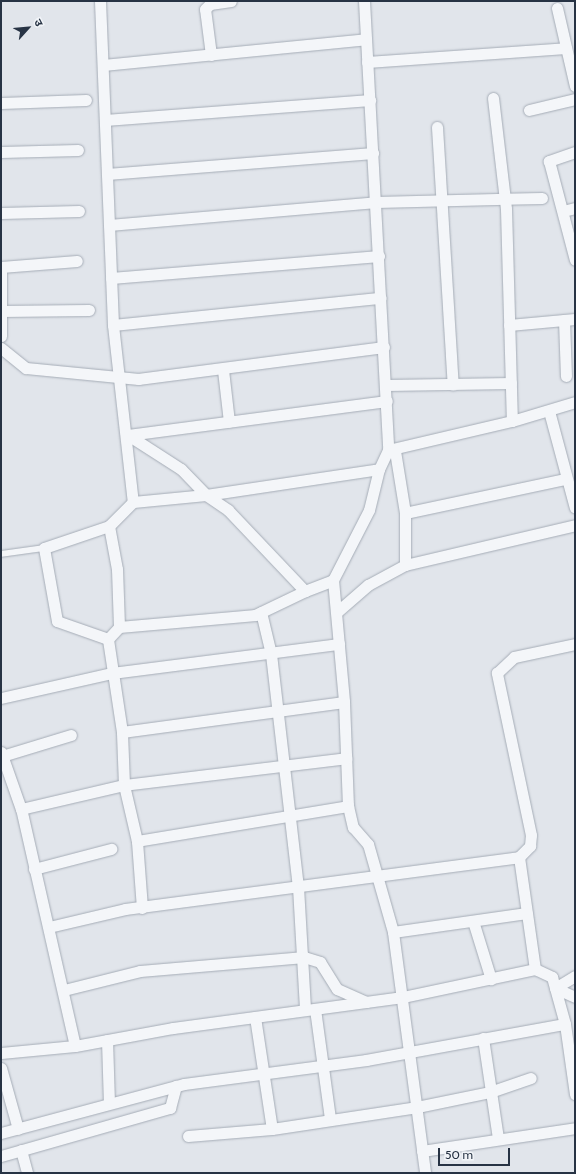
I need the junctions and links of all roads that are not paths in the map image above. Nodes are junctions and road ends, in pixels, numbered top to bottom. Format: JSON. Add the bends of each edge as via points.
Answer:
{"nodes":[{"id":1,"x":100,"y":1,"type":"edge"},
{"id":2,"x":231,"y":1,"type":"edge"},
{"id":3,"x":364,"y":1,"type":"edge"},
{"id":4,"x":557,"y":8,"type":"dead end"},
{"id":5,"x":366,"y":39,"type":"junction"},
{"id":6,"x":569,"y":40,"type":"edge"},
{"id":7,"x":212,"y":55,"type":"junction"},
{"id":8,"x":367,"y":62,"type":"junction"},
{"id":9,"x":103,"y":65,"type":"junction"},
{"id":10,"x":575,"y":86,"type":"edge"},
{"id":11,"x":493,"y":98,"type":"dead end"},
{"id":12,"x":575,"y":99,"type":"edge"},
{"id":13,"x":86,"y":100,"type":"dead end"},
{"id":14,"x":370,"y":100,"type":"junction"},
{"id":15,"x":1,"y":103,"type":"edge"},
{"id":16,"x":529,"y":110,"type":"dead end"},
{"id":17,"x":105,"y":120,"type":"junction"},
{"id":18,"x":437,"y":127,"type":"dead end"},
{"id":19,"x":78,"y":150,"type":"dead end"},
{"id":20,"x":1,"y":152,"type":"edge"},
{"id":21,"x":575,"y":152,"type":"edge"},
{"id":22,"x":373,"y":153,"type":"junction"},
{"id":23,"x":107,"y":174,"type":"junction"},
{"id":24,"x":542,"y":198,"type":"dead end"},
{"id":25,"x":505,"y":200,"type":"junction"},
{"id":26,"x":376,"y":202,"type":"junction"},
{"id":27,"x":440,"y":202,"type":"junction"},
{"id":28,"x":575,"y":208,"type":"edge"},
{"id":29,"x":79,"y":210,"type":"dead end"},
{"id":30,"x":563,"y":211,"type":"junction"},
{"id":31,"x":1,"y":213,"type":"edge"},
{"id":32,"x":109,"y":225,"type":"junction"},
{"id":33,"x":379,"y":256,"type":"junction"},
{"id":34,"x":575,"y":260,"type":"edge"},
{"id":35,"x":77,"y":261,"type":"dead end"},
{"id":36,"x":1,"y":267,"type":"edge"},
{"id":37,"x":111,"y":278,"type":"junction"},
{"id":38,"x":381,"y":298,"type":"junction"},
{"id":39,"x":89,"y":310,"type":"dead end"},
{"id":40,"x":2,"y":311,"type":"edge"},
{"id":41,"x":570,"y":319,"type":"edge"},
{"id":42,"x":113,"y":325,"type":"junction"},
{"id":43,"x":509,"y":325,"type":"junction"},
{"id":44,"x":1,"y":336,"type":"edge"},
{"id":45,"x":384,"y":347,"type":"junction"},
{"id":46,"x":1,"y":348,"type":"edge"},
{"id":47,"x":223,"y":370,"type":"junction"},
{"id":48,"x":566,"y":376,"type":"dead end"},
{"id":49,"x":118,"y":378,"type":"junction"},
{"id":50,"x":511,"y":383,"type":"junction"},
{"id":51,"x":386,"y":385,"type":"junction"},
{"id":52,"x":453,"y":385,"type":"junction"},
{"id":53,"x":387,"y":401,"type":"junction"},
{"id":54,"x":575,"y":402,"type":"edge"},
{"id":55,"x":549,"y":411,"type":"junction"},
{"id":56,"x":512,"y":421,"type":"junction"},
{"id":57,"x":229,"y":422,"type":"junction"},
{"id":58,"x":128,"y":435,"type":"junction"},
{"id":59,"x":391,"y":451,"type":"junction"},
{"id":60,"x":378,"y":469,"type":"junction"},
{"id":61,"x":565,"y":480,"type":"junction"},
{"id":62,"x":206,"y":495,"type":"junction"},
{"id":63,"x":133,"y":502,"type":"junction"},
{"id":64,"x":575,"y":508,"type":"edge"},
{"id":65,"x":405,"y":513,"type":"junction"},
{"id":66,"x":575,"y":525,"type":"edge"},
{"id":67,"x":109,"y":526,"type":"junction"},
{"id":68,"x":44,"y":548,"type":"junction"},
{"id":69,"x":1,"y":554,"type":"edge"},
{"id":70,"x":405,"y":565,"type":"junction"},
{"id":71,"x":333,"y":580,"type":"junction"},
{"id":72,"x":305,"y":591,"type":"junction"},
{"id":73,"x":338,"y":611,"type":"junction"},
{"id":74,"x":261,"y":612,"type":"junction"},
{"id":75,"x":119,"y":627,"type":"junction"},
{"id":76,"x":108,"y":639,"type":"junction"},
{"id":77,"x":338,"y":644,"type":"junction"},
{"id":78,"x":575,"y":644,"type":"edge"},
{"id":79,"x":271,"y":654,"type":"junction"},
{"id":80,"x":112,"y":672,"type":"junction"},
{"id":81,"x":1,"y":698,"type":"edge"},
{"id":82,"x":344,"y":702,"type":"junction"},
{"id":83,"x":276,"y":710,"type":"junction"},
{"id":84,"x":122,"y":732,"type":"junction"},
{"id":85,"x":71,"y":735,"type":"dead end"},
{"id":86,"x":2,"y":754,"type":"edge"},
{"id":87,"x":346,"y":758,"type":"junction"},
{"id":88,"x":282,"y":768,"type":"junction"},
{"id":89,"x":124,"y":785,"type":"junction"},
{"id":90,"x":348,"y":806,"type":"junction"},
{"id":91,"x":21,"y":809,"type":"junction"},
{"id":92,"x":288,"y":814,"type":"junction"},
{"id":93,"x":137,"y":841,"type":"junction"},
{"id":94,"x":112,"y":849,"type":"dead end"},
{"id":95,"x":519,"y":857,"type":"junction"},
{"id":96,"x":34,"y":869,"type":"junction"},
{"id":97,"x":375,"y":875,"type":"junction"},
{"id":98,"x":298,"y":887,"type":"junction"},
{"id":99,"x":142,"y":908,"type":"junction"},
{"id":100,"x":527,"y":913,"type":"junction"},
{"id":101,"x":473,"y":921,"type":"junction"},
{"id":102,"x":48,"y":927,"type":"junction"},
{"id":103,"x":393,"y":932,"type":"junction"},
{"id":104,"x":304,"y":957,"type":"junction"},
{"id":105,"x":535,"y":969,"type":"junction"},
{"id":106,"x":575,"y":976,"type":"edge"},
{"id":107,"x":491,"y":979,"type":"junction"},
{"id":108,"x":555,"y":988,"type":"junction"},
{"id":109,"x":64,"y":990,"type":"junction"},
{"id":110,"x":403,"y":997,"type":"junction"},
{"id":111,"x":575,"y":997,"type":"edge"},
{"id":112,"x":367,"y":1002,"type":"junction"},
{"id":113,"x":310,"y":1010,"type":"junction"},
{"id":114,"x":255,"y":1017,"type":"junction"},
{"id":115,"x":565,"y":1024,"type":"junction"},
{"id":116,"x":483,"y":1038,"type":"junction"},
{"id":117,"x":107,"y":1040,"type":"junction"},
{"id":118,"x":75,"y":1046,"type":"junction"},
{"id":119,"x":410,"y":1051,"type":"junction"},
{"id":120,"x":1,"y":1052,"type":"edge"},
{"id":121,"x":322,"y":1066,"type":"junction"},
{"id":122,"x":1,"y":1068,"type":"edge"},
{"id":123,"x":262,"y":1072,"type":"junction"},
{"id":124,"x":531,"y":1078,"type":"dead end"},
{"id":125,"x":176,"y":1086,"type":"junction"},
{"id":126,"x":490,"y":1092,"type":"junction"},
{"id":127,"x":575,"y":1094,"type":"edge"},
{"id":128,"x":5,"y":1100,"type":"edge"},
{"id":129,"x":109,"y":1102,"type":"junction"},
{"id":130,"x":417,"y":1107,"type":"junction"},
{"id":131,"x":330,"y":1118,"type":"junction"},
{"id":132,"x":575,"y":1128,"type":"edge"},
{"id":133,"x":18,"y":1129,"type":"junction"},
{"id":134,"x":272,"y":1129,"type":"junction"},
{"id":135,"x":1,"y":1133,"type":"edge"},
{"id":136,"x":188,"y":1136,"type":"dead end"},
{"id":137,"x":498,"y":1138,"type":"junction"},
{"id":138,"x":21,"y":1150,"type":"junction"},
{"id":139,"x":422,"y":1151,"type":"junction"},
{"id":140,"x":1,"y":1156,"type":"edge"},
{"id":141,"x":27,"y":1173,"type":"edge"},
{"id":142,"x":425,"y":1173,"type":"edge"}],
"edges":[{"from":1,"to":9,"type":"street"},
{"from":2,"to":7,"type":"street","via":[[210,4],[205,8]]},
{"from":3,"to":5,"type":"street"},
{"from":4,"to":6,"type":"street"},
{"from":5,"to":7,"type":"street"},
{"from":5,"to":8,"type":"street"},
{"from":6,"to":8,"type":"street"},
{"from":6,"to":10,"type":"street"},
{"from":7,"to":9,"type":"street"},
{"from":8,"to":14,"type":"street"},
{"from":9,"to":17,"type":"street"},
{"from":11,"to":25,"type":"street"},
{"from":12,"to":16,"type":"street"},
{"from":13,"to":15,"type":"street"},
{"from":14,"to":17,"type":"street"},
{"from":14,"to":22,"type":"street"},
{"from":17,"to":23,"type":"street"},
{"from":18,"to":27,"type":"street"},
{"from":19,"to":20,"type":"street"},
{"from":21,"to":30,"type":"street","via":[[549,161]]},
{"from":22,"to":23,"type":"street"},
{"from":22,"to":26,"type":"street"},
{"from":23,"to":32,"type":"street"},
{"from":24,"to":25,"type":"street"},
{"from":25,"to":27,"type":"street"},
{"from":25,"to":43,"type":"street"},
{"from":26,"to":27,"type":"street"},
{"from":26,"to":32,"type":"street"},
{"from":26,"to":33,"type":"street"},
{"from":27,"to":52,"type":"street"},
{"from":28,"to":30,"type":"street"},
{"from":29,"to":31,"type":"street"},
{"from":30,"to":34,"type":"street"},
{"from":32,"to":37,"type":"street"},
{"from":33,"to":37,"type":"street"},
{"from":33,"to":38,"type":"street"},
{"from":35,"to":36,"type":"street"},
{"from":36,"to":40,"type":"street"},
{"from":37,"to":42,"type":"street"},
{"from":38,"to":42,"type":"street"},
{"from":38,"to":45,"type":"street"},
{"from":39,"to":40,"type":"street"},
{"from":40,"to":44,"type":"street"},
{"from":41,"to":43,"type":"street"},
{"from":41,"to":48,"type":"street"},
{"from":42,"to":49,"type":"street"},
{"from":43,"to":50,"type":"street"},
{"from":45,"to":47,"type":"street"},
{"from":45,"to":51,"type":"street"},
{"from":46,"to":49,"type":"street","via":[[26,368]]},
{"from":47,"to":49,"type":"street"},
{"from":47,"to":57,"type":"street"},
{"from":49,"to":58,"type":"street"},
{"from":50,"to":52,"type":"street"},
{"from":50,"to":56,"type":"street"},
{"from":51,"to":52,"type":"street"},
{"from":51,"to":53,"type":"street"},
{"from":53,"to":57,"type":"street"},
{"from":53,"to":59,"type":"street"},
{"from":54,"to":55,"type":"street"},
{"from":55,"to":56,"type":"street"},
{"from":55,"to":61,"type":"street"},
{"from":56,"to":59,"type":"street"},
{"from":57,"to":58,"type":"street"},
{"from":58,"to":62,"type":"street","via":[[181,469]]},
{"from":58,"to":63,"type":"street"},
{"from":59,"to":60,"type":"street"},
{"from":59,"to":65,"type":"street"},
{"from":60,"to":62,"type":"street"},
{"from":60,"to":71,"type":"street","via":[[369,510],[354,546]]},
{"from":61,"to":64,"type":"street"},
{"from":61,"to":65,"type":"street"},
{"from":62,"to":63,"type":"street"},
{"from":62,"to":72,"type":"street","via":[[228,510]]},
{"from":63,"to":67,"type":"street"},
{"from":65,"to":70,"type":"street"},
{"from":66,"to":70,"type":"street"},
{"from":67,"to":68,"type":"street"},
{"from":67,"to":75,"type":"street","via":[[116,569]]},
{"from":68,"to":69,"type":"lane"},
{"from":68,"to":76,"type":"street","via":[[57,622]]},
{"from":70,"to":73,"type":"street","via":[[368,586]]},
{"from":71,"to":72,"type":"street"},
{"from":71,"to":73,"type":"street"},
{"from":72,"to":74,"type":"street"},
{"from":73,"to":77,"type":"street"},
{"from":74,"to":75,"type":"street"},
{"from":74,"to":79,"type":"street"},
{"from":75,"to":76,"type":"street"},
{"from":76,"to":80,"type":"street"},
{"from":77,"to":79,"type":"street"},
{"from":77,"to":82,"type":"street"},
{"from":78,"to":95,"type":"street","via":[[514,657],[497,673],[531,835],[530,846]]},
{"from":79,"to":80,"type":"street"},
{"from":79,"to":83,"type":"street"},
{"from":80,"to":81,"type":"street"},
{"from":80,"to":84,"type":"street"},
{"from":82,"to":83,"type":"street"},
{"from":82,"to":87,"type":"street"},
{"from":83,"to":84,"type":"street"},
{"from":83,"to":88,"type":"street"},
{"from":84,"to":89,"type":"street"},
{"from":85,"to":86,"type":"street"},
{"from":86,"to":91,"type":"street"},
{"from":87,"to":88,"type":"street"},
{"from":87,"to":90,"type":"street"},
{"from":88,"to":89,"type":"street"},
{"from":88,"to":92,"type":"street"},
{"from":89,"to":91,"type":"street"},
{"from":89,"to":93,"type":"street"},
{"from":90,"to":92,"type":"street"},
{"from":90,"to":97,"type":"street","via":[[353,828],[368,844]]},
{"from":91,"to":96,"type":"street"},
{"from":92,"to":93,"type":"street"},
{"from":92,"to":98,"type":"street"},
{"from":93,"to":99,"type":"street"},
{"from":94,"to":96,"type":"street"},
{"from":95,"to":97,"type":"street"},
{"from":95,"to":100,"type":"street"},
{"from":96,"to":102,"type":"street"},
{"from":97,"to":98,"type":"street"},
{"from":97,"to":103,"type":"street"},
{"from":98,"to":99,"type":"street"},
{"from":98,"to":104,"type":"street"},
{"from":99,"to":102,"type":"street"},
{"from":100,"to":101,"type":"street"},
{"from":100,"to":105,"type":"street"},
{"from":101,"to":103,"type":"street"},
{"from":101,"to":107,"type":"street"},
{"from":102,"to":109,"type":"street"},
{"from":103,"to":110,"type":"street"},
{"from":104,"to":109,"type":"street","via":[[140,971]]},
{"from":104,"to":112,"type":"street","via":[[320,962],[337,989]]},
{"from":104,"to":113,"type":"street"},
{"from":105,"to":107,"type":"street"},
{"from":105,"to":108,"type":"street","via":[[552,976]]},
{"from":106,"to":108,"type":"street"},
{"from":107,"to":110,"type":"street"},
{"from":108,"to":111,"type":"street"},
{"from":108,"to":115,"type":"street"},
{"from":109,"to":118,"type":"street"},
{"from":110,"to":112,"type":"street"},
{"from":110,"to":119,"type":"street"},
{"from":112,"to":113,"type":"street"},
{"from":113,"to":114,"type":"street"},
{"from":113,"to":121,"type":"street"},
{"from":114,"to":117,"type":"street"},
{"from":114,"to":123,"type":"street"},
{"from":115,"to":116,"type":"street"},
{"from":115,"to":127,"type":"street"},
{"from":116,"to":119,"type":"street"},
{"from":116,"to":126,"type":"street"},
{"from":117,"to":118,"type":"street"},
{"from":117,"to":129,"type":"street"},
{"from":118,"to":120,"type":"street"},
{"from":119,"to":121,"type":"street"},
{"from":119,"to":130,"type":"street"},
{"from":121,"to":123,"type":"street"},
{"from":121,"to":131,"type":"street"},
{"from":122,"to":128,"type":"street"},
{"from":123,"to":125,"type":"street"},
{"from":123,"to":134,"type":"street"},
{"from":124,"to":126,"type":"street"},
{"from":125,"to":129,"type":"street"},
{"from":125,"to":138,"type":"street","via":[[170,1108]]},
{"from":126,"to":130,"type":"street"},
{"from":126,"to":137,"type":"street"},
{"from":128,"to":133,"type":"street"},
{"from":129,"to":133,"type":"street"},
{"from":130,"to":131,"type":"street"},
{"from":130,"to":139,"type":"street"},
{"from":131,"to":134,"type":"street"},
{"from":132,"to":137,"type":"street"},
{"from":133,"to":135,"type":"street"},
{"from":134,"to":136,"type":"street"},
{"from":137,"to":139,"type":"street"},
{"from":138,"to":140,"type":"street"},
{"from":138,"to":141,"type":"street"},
{"from":139,"to":142,"type":"street"}]}
